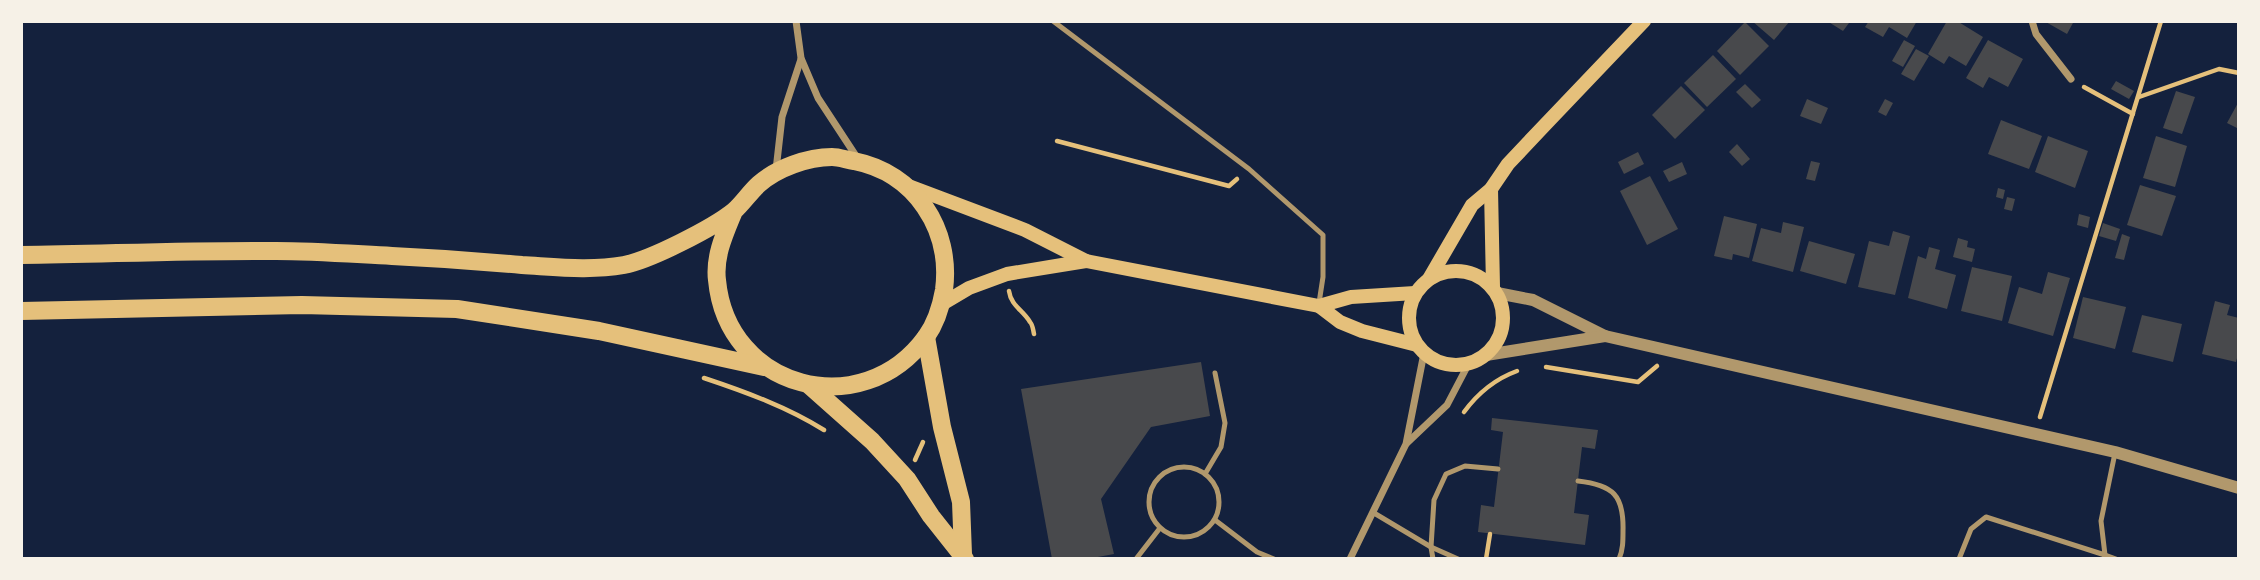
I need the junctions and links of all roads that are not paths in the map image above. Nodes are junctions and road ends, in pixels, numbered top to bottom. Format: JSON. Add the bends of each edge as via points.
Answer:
{"nodes":[{"id":1,"x":796,"y":21,"type":"edge"},
{"id":2,"x":1053,"y":21,"type":"edge"},
{"id":3,"x":1644,"y":21,"type":"edge"},
{"id":4,"x":2032,"y":21,"type":"edge"},
{"id":5,"x":801,"y":58,"type":"junction"},
{"id":6,"x":2071,"y":79,"type":"road end"},
{"id":7,"x":860,"y":163,"type":"junction"},
{"id":8,"x":776,"y":174,"type":"junction"},
{"id":9,"x":905,"y":184,"type":"junction"},
{"id":10,"x":1491,"y":189,"type":"junction"},
{"id":11,"x":734,"y":211,"type":"junction"},
{"id":12,"x":21,"y":255,"type":"edge"},
{"id":13,"x":1086,"y":261,"type":"junction"},
{"id":14,"x":1429,"y":279,"type":"junction"},
{"id":15,"x":1495,"y":290,"type":"junction"},
{"id":16,"x":1415,"y":293,"type":"junction"},
{"id":17,"x":942,"y":304,"type":"junction"},
{"id":18,"x":1319,"y":306,"type":"junction"},
{"id":19,"x":21,"y":311,"type":"edge"},
{"id":20,"x":1605,"y":336,"type":"junction"},
{"id":21,"x":926,"y":337,"type":"junction"},
{"id":22,"x":1421,"y":349,"type":"junction"},
{"id":23,"x":1486,"y":355,"type":"junction"},
{"id":24,"x":1469,"y":363,"type":"junction"},
{"id":25,"x":765,"y":367,"type":"junction"},
{"id":26,"x":1215,"y":373,"type":"dead end"},
{"id":27,"x":809,"y":385,"type":"junction"},
{"id":28,"x":1406,"y":444,"type":"junction"},
{"id":29,"x":2115,"y":452,"type":"junction"},
{"id":30,"x":1498,"y":469,"type":"dead end"},
{"id":31,"x":1205,"y":474,"type":"junction"},
{"id":32,"x":1578,"y":481,"type":"dead end"},
{"id":33,"x":2239,"y":488,"type":"edge"},
{"id":34,"x":1374,"y":513,"type":"junction"},
{"id":35,"x":1214,"y":520,"type":"junction"},
{"id":36,"x":1160,"y":528,"type":"junction"},
{"id":37,"x":1431,"y":547,"type":"junction"},
{"id":38,"x":1257,"y":552,"type":"junction"},
{"id":39,"x":964,"y":557,"type":"edge"},
{"id":40,"x":2105,"y":557,"type":"edge"},
{"id":41,"x":1136,"y":559,"type":"edge"},
{"id":42,"x":1253,"y":559,"type":"edge"},
{"id":43,"x":1274,"y":559,"type":"edge"},
{"id":44,"x":1350,"y":559,"type":"edge"},
{"id":45,"x":1433,"y":559,"type":"edge"},
{"id":46,"x":1458,"y":559,"type":"edge"},
{"id":47,"x":1619,"y":559,"type":"edge"},
{"id":48,"x":1959,"y":559,"type":"edge"},
{"id":49,"x":2116,"y":559,"type":"edge"}],
"edges":[{"from":1,"to":5,"type":"street"},
{"from":2,"to":18,"type":"lane","via":[[1249,169],[1323,234]]},
{"from":3,"to":10,"type":"main road","via":[[1516,155]]},
{"from":4,"to":6,"type":"street","via":[[2036,34]]},
{"from":5,"to":7,"type":"street","via":[[817,98]]},
{"from":5,"to":8,"type":"street","via":[[782,117]]},
{"from":7,"to":8,"type":"main road","via":[[833,157],[795,163]]},
{"from":7,"to":9,"type":"main road"},
{"from":8,"to":11,"type":"main road","via":[[760,182]]},
{"from":9,"to":13,"type":"main road","via":[[1025,230]]},
{"from":9,"to":17,"type":"main road","via":[[927,209],[941,238],[946,271]]},
{"from":10,"to":14,"type":"main road","via":[[1472,205]]},
{"from":10,"to":15,"type":"main road"},
{"from":11,"to":12,"type":"main road","via":[[655,254],[594,270],[275,251]]},
{"from":11,"to":25,"type":"main road","via":[[720,243],[716,278],[723,312],[740,343]]},
{"from":13,"to":17,"type":"main road","via":[[1007,274]]},
{"from":13,"to":18,"type":"main road"},
{"from":14,"to":15,"type":"main road","via":[[1444,271],[1462,270],[1479,275]]},
{"from":14,"to":16,"type":"main road"},
{"from":15,"to":20,"type":"street","via":[[1533,300]]},
{"from":15,"to":23,"type":"main road","via":[[1503,309],[1503,327]]},
{"from":16,"to":18,"type":"main road","via":[[1351,297]]},
{"from":16,"to":22,"type":"main road","via":[[1408,320]]},
{"from":17,"to":21,"type":"main road"},
{"from":18,"to":22,"type":"main road","via":[[1340,322]]},
{"from":19,"to":25,"type":"main road","via":[[302,305],[457,309],[599,331]]},
{"from":20,"to":23,"type":"street"},
{"from":20,"to":29,"type":"street"},
{"from":21,"to":27,"type":"main road","via":[[904,362],[875,379],[843,387]]},
{"from":21,"to":39,"type":"main road","via":[[961,502]]},
{"from":22,"to":24,"type":"main road","via":[[1452,365]]},
{"from":22,"to":28,"type":"street"},
{"from":23,"to":24,"type":"main road"},
{"from":24,"to":28,"type":"street","via":[[1447,405]]},
{"from":25,"to":27,"type":"main road"},
{"from":26,"to":31,"type":"lane","via":[[1225,424],[1222,447]]},
{"from":27,"to":39,"type":"main road","via":[[872,440]]},
{"from":28,"to":34,"type":"street"},
{"from":29,"to":33,"type":"street"},
{"from":29,"to":40,"type":"lane","via":[[2101,522]]},
{"from":30,"to":37,"type":"lane","via":[[1465,466],[1446,474],[1434,500]]},
{"from":31,"to":35,"type":"lane","via":[[1218,490],[1219,511]]},
{"from":31,"to":36,"type":"lane","via":[[1185,467],[1157,480],[1149,510]]},
{"from":32,"to":47,"type":"lane","via":[[1599,484],[1616,496],[1623,514]]},
{"from":34,"to":37,"type":"lane"},
{"from":34,"to":44,"type":"street"},
{"from":35,"to":36,"type":"lane","via":[[1208,529],[1189,538]]},
{"from":35,"to":38,"type":"lane"},
{"from":36,"to":41,"type":"lane"},
{"from":37,"to":45,"type":"lane"},
{"from":37,"to":46,"type":"lane"},
{"from":38,"to":42,"type":"lane"},
{"from":38,"to":43,"type":"lane"},
{"from":40,"to":48,"type":"lane","via":[[1986,517],[1971,529]]},
{"from":40,"to":49,"type":"lane"}]}
